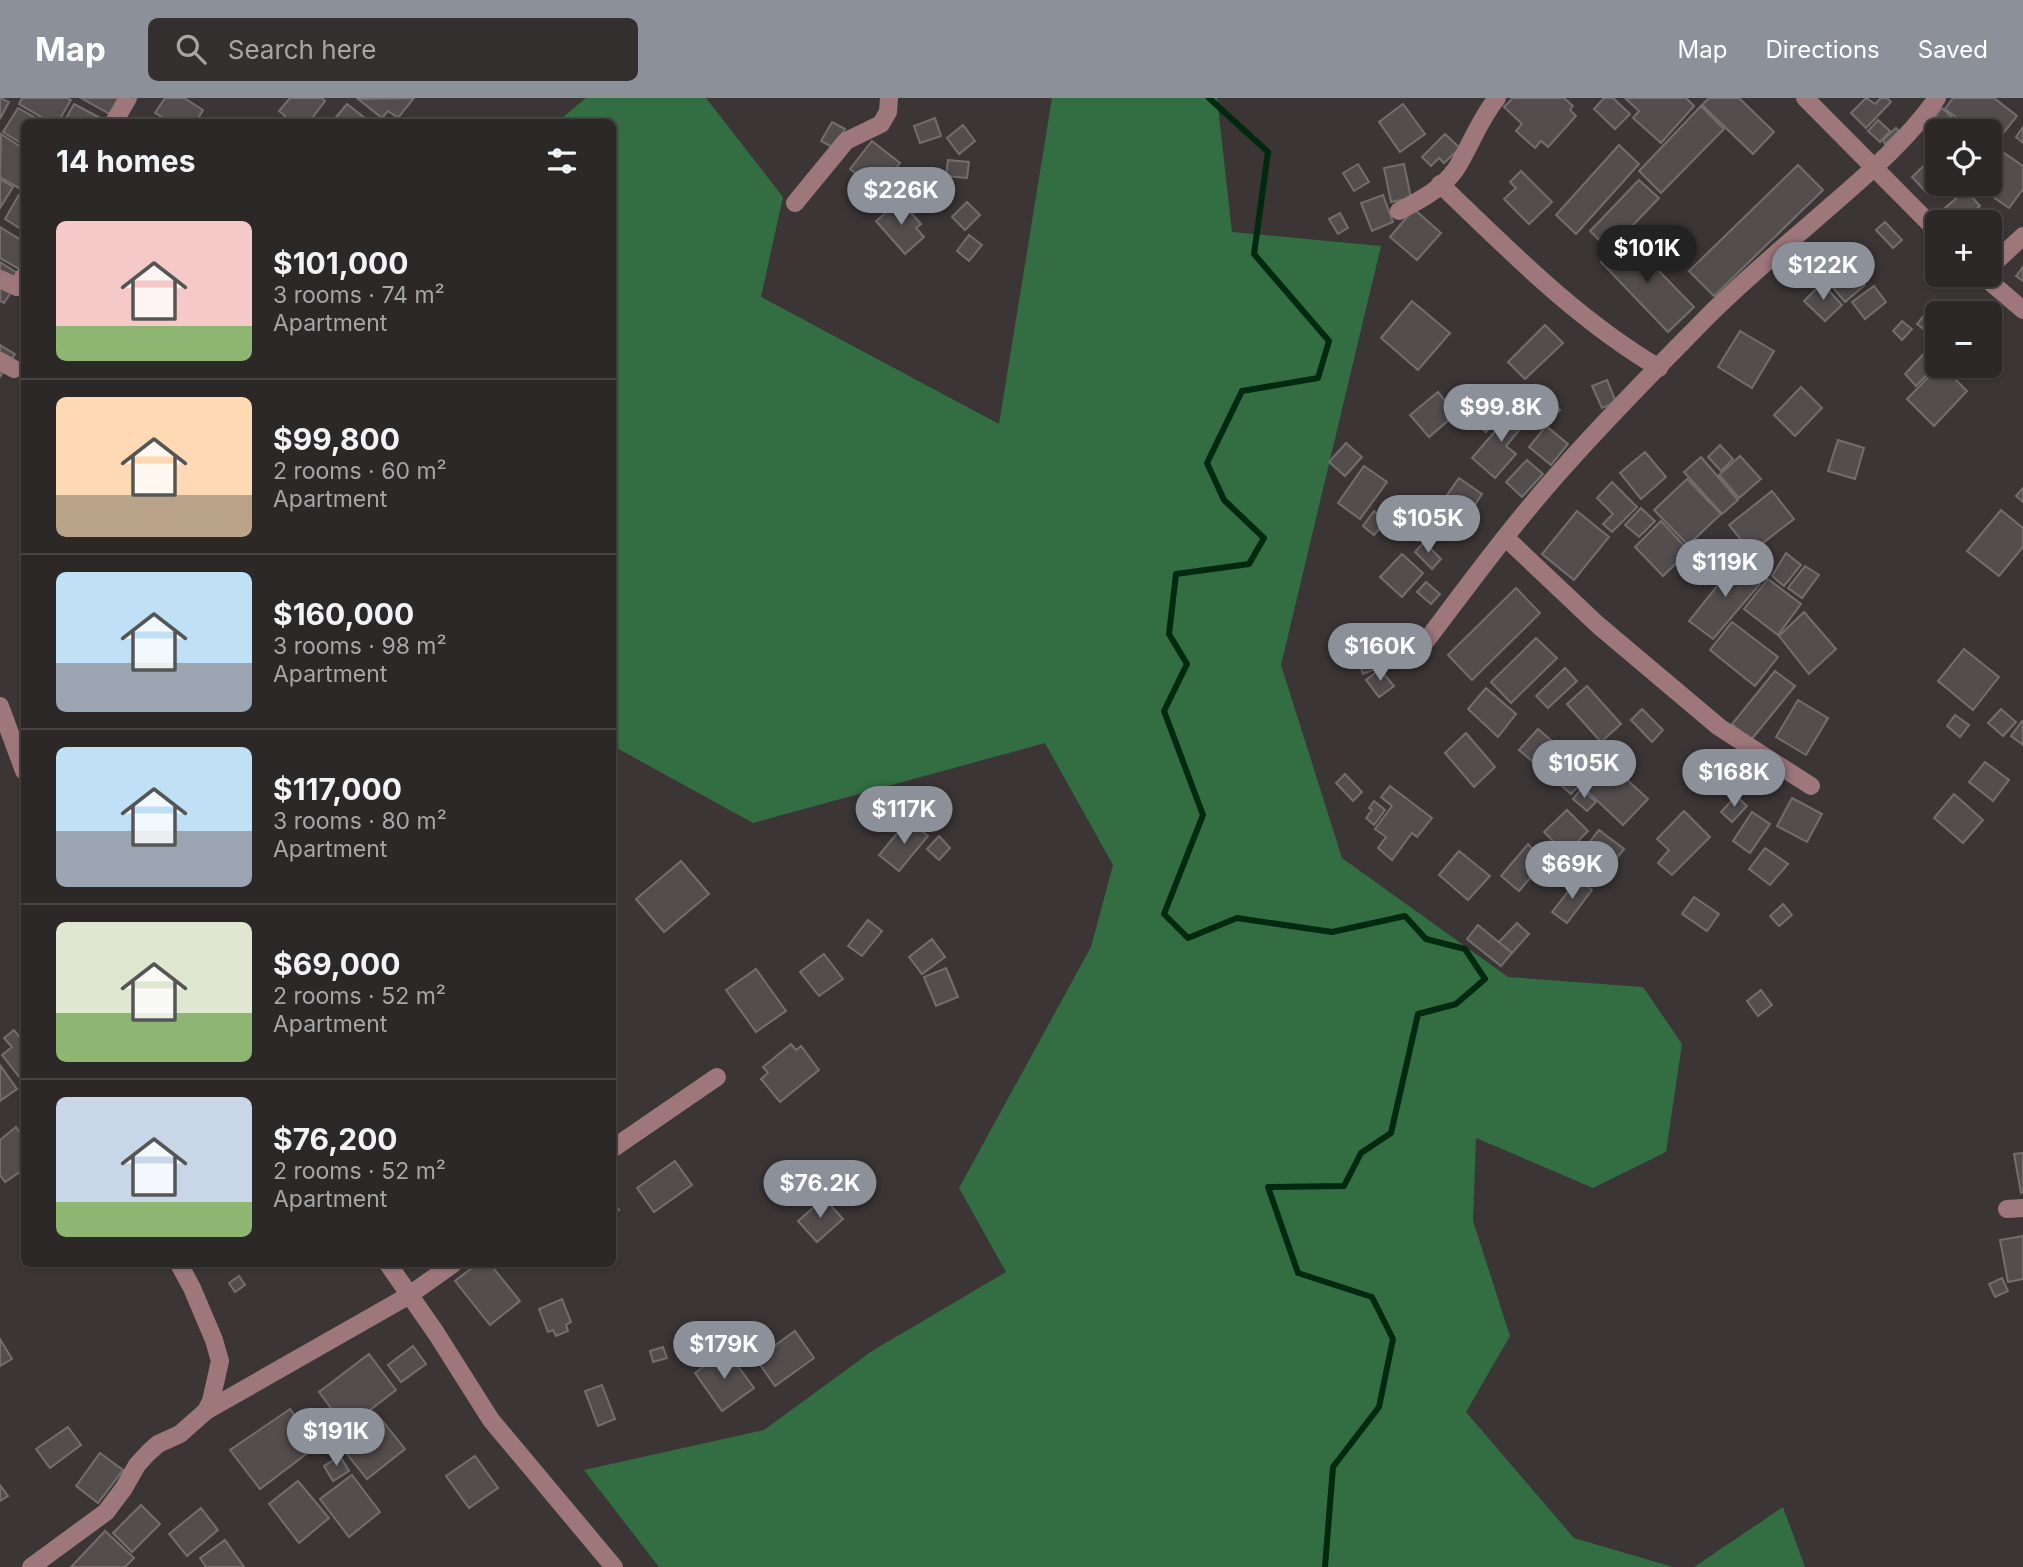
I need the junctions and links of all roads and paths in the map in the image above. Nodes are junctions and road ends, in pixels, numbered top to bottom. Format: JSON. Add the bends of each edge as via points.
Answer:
{"nodes":[{"id":1,"x":128,"y":98,"type":"edge"},
{"id":2,"x":889,"y":98,"type":"edge"},
{"id":3,"x":1497,"y":98,"type":"edge"},
{"id":4,"x":1805,"y":98,"type":"edge"},
{"id":5,"x":1937,"y":98,"type":"edge"},
{"id":6,"x":116,"y":119,"type":"edge"},
{"id":7,"x":1874,"y":169,"type":"junction"},
{"id":8,"x":1440,"y":184,"type":"junction"},
{"id":9,"x":795,"y":204,"type":"dead end"},
{"id":10,"x":1399,"y":211,"type":"dead end"},
{"id":11,"x":1925,"y":219,"type":"edge"},
{"id":12,"x":2023,"y":236,"type":"edge"},
{"id":13,"x":2002,"y":256,"type":"edge"},
{"id":14,"x":0,"y":279,"type":"edge"},
{"id":15,"x":21,"y":281,"type":"edge"},
{"id":16,"x":1996,"y":287,"type":"edge"},
{"id":17,"x":2023,"y":310,"type":"edge"},
{"id":18,"x":1659,"y":368,"type":"junction"},
{"id":19,"x":1506,"y":538,"type":"junction"},
{"id":20,"x":1413,"y":658,"type":"dead end"},
{"id":21,"x":0,"y":706,"type":"edge"},
{"id":22,"x":21,"y":763,"type":"edge"},
{"id":23,"x":1811,"y":786,"type":"dead end"},
{"id":24,"x":717,"y":1077,"type":"dead end"},
{"id":25,"x":616,"y":1146,"type":"edge"},
{"id":26,"x":181,"y":1267,"type":"edge"},
{"id":27,"x":390,"y":1267,"type":"edge"},
{"id":28,"x":449,"y":1267,"type":"edge"},
{"id":29,"x":408,"y":1296,"type":"junction"},
{"id":30,"x":206,"y":1411,"type":"junction"},
{"id":31,"x":31,"y":1567,"type":"edge"},
{"id":32,"x":614,"y":1567,"type":"edge"}],
"edges":[{"from":1,"to":6,"type":"street"},
{"from":2,"to":9,"type":"street","via":[[881,124],[846,141]]},
{"from":3,"to":8,"type":"street","via":[[1455,170]]},
{"from":4,"to":7,"type":"street"},
{"from":5,"to":7,"type":"street"},
{"from":7,"to":11,"type":"street"},
{"from":7,"to":18,"type":"street","via":[[1708,316]]},
{"from":8,"to":10,"type":"street"},
{"from":8,"to":18,"type":"street","via":[[1538,278]]},
{"from":12,"to":13,"type":"street"},
{"from":14,"to":15,"type":"street","via":[[17,287]]},
{"from":16,"to":17,"type":"street"},
{"from":18,"to":19,"type":"street","via":[[1563,468]]},
{"from":19,"to":20,"type":"street"},
{"from":19,"to":23,"type":"street","via":[[1598,625],[1718,727]]},
{"from":21,"to":22,"type":"street"},
{"from":24,"to":25,"type":"street"},
{"from":26,"to":30,"type":"street","via":[[220,1362]]},
{"from":27,"to":29,"type":"street"},
{"from":28,"to":29,"type":"street"},
{"from":29,"to":30,"type":"street"},
{"from":29,"to":32,"type":"street","via":[[491,1420]]},
{"from":30,"to":31,"type":"street","via":[[148,1453],[106,1512]]}]}
